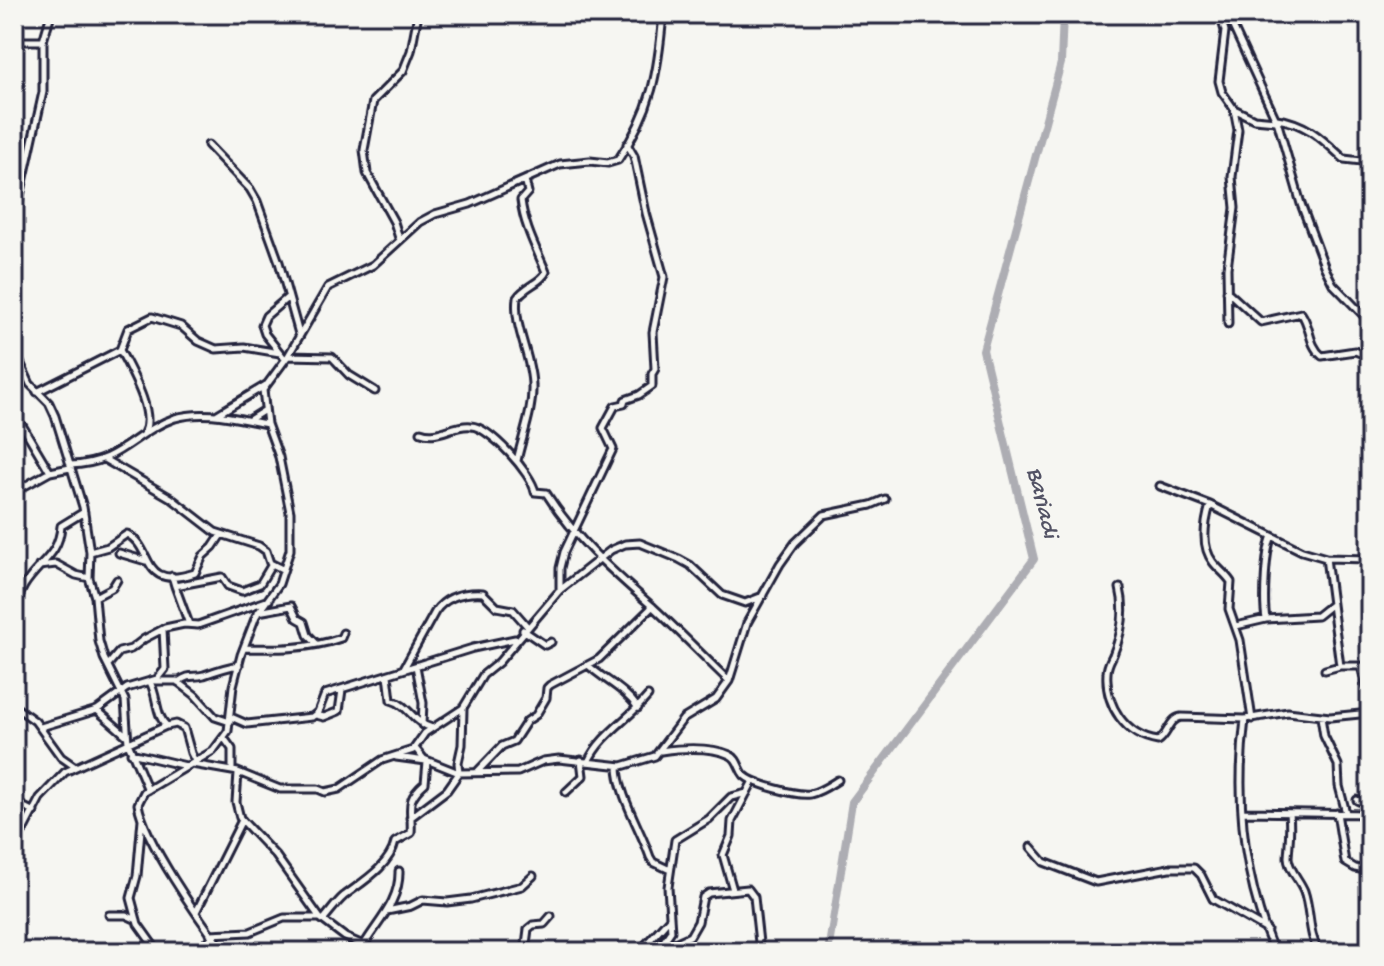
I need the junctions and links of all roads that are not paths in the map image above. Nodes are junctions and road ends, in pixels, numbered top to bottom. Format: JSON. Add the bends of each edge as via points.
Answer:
{"nodes":[{"id":1,"x":51,"y":14,"type":"edge"},
{"id":2,"x":418,"y":14,"type":"edge"},
{"id":3,"x":663,"y":14,"type":"edge"},
{"id":4,"x":1220,"y":14,"type":"edge"},
{"id":5,"x":1227,"y":14,"type":"edge"},
{"id":6,"x":14,"y":41,"type":"edge"},
{"id":7,"x":43,"y":41,"type":"junction"},
{"id":8,"x":1234,"y":109,"type":"junction"},
{"id":9,"x":1276,"y":120,"type":"junction"},
{"id":10,"x":627,"y":144,"type":"junction"},
{"id":11,"x":208,"y":145,"type":"dead end"},
{"id":12,"x":1370,"y":162,"type":"edge"},
{"id":13,"x":525,"y":180,"type":"junction"},
{"id":14,"x":14,"y":223,"type":"edge"},
{"id":15,"x":399,"y":238,"type":"junction"},
{"id":16,"x":1226,"y":291,"type":"junction"},
{"id":17,"x":287,"y":298,"type":"junction"},
{"id":18,"x":1370,"y":322,"type":"edge"},
{"id":19,"x":1228,"y":324,"type":"dead end"},
{"id":20,"x":299,"y":335,"type":"junction"},
{"id":21,"x":120,"y":350,"type":"junction"},
{"id":22,"x":14,"y":351,"type":"edge"},
{"id":23,"x":280,"y":353,"type":"junction"},
{"id":24,"x":1370,"y":357,"type":"edge"},
{"id":25,"x":287,"y":358,"type":"junction"},
{"id":26,"x":266,"y":384,"type":"junction"},
{"id":27,"x":375,"y":391,"type":"dead end"},
{"id":28,"x":37,"y":392,"type":"junction"},
{"id":29,"x":14,"y":409,"type":"edge"},
{"id":30,"x":265,"y":410,"type":"junction"},
{"id":31,"x":215,"y":415,"type":"junction"},
{"id":32,"x":248,"y":421,"type":"junction"},
{"id":33,"x":267,"y":424,"type":"junction"},
{"id":34,"x":17,"y":425,"type":"edge"},
{"id":35,"x":421,"y":432,"type":"dead end"},
{"id":36,"x":141,"y":437,"type":"junction"},
{"id":37,"x":104,"y":459,"type":"junction"},
{"id":38,"x":517,"y":462,"type":"junction"},
{"id":39,"x":70,"y":467,"type":"junction"},
{"id":40,"x":50,"y":472,"type":"junction"},
{"id":41,"x":1160,"y":486,"type":"dead end"},
{"id":42,"x":14,"y":492,"type":"edge"},
{"id":43,"x":885,"y":499,"type":"dead end"},
{"id":44,"x":1210,"y":505,"type":"junction"},
{"id":45,"x":84,"y":512,"type":"junction"},
{"id":46,"x":573,"y":529,"type":"junction"},
{"id":47,"x":221,"y":535,"type":"junction"},
{"id":48,"x":1272,"y":536,"type":"junction"},
{"id":49,"x":90,"y":552,"type":"junction"},
{"id":50,"x":119,"y":553,"type":"dead end"},
{"id":51,"x":1326,"y":558,"type":"junction"},
{"id":52,"x":1370,"y":559,"type":"edge"},
{"id":53,"x":599,"y":560,"type":"junction"},
{"id":54,"x":147,"y":561,"type":"junction"},
{"id":55,"x":272,"y":564,"type":"junction"},
{"id":56,"x":39,"y":566,"type":"junction"},
{"id":57,"x":282,"y":569,"type":"junction"},
{"id":58,"x":172,"y":576,"type":"junction"},
{"id":59,"x":89,"y":578,"type":"junction"},
{"id":60,"x":117,"y":580,"type":"dead end"},
{"id":61,"x":175,"y":586,"type":"junction"},
{"id":62,"x":1120,"y":588,"type":"dead end"},
{"id":63,"x":560,"y":590,"type":"junction"},
{"id":64,"x":763,"y":596,"type":"junction"},
{"id":65,"x":95,"y":597,"type":"junction"},
{"id":66,"x":269,"y":599,"type":"junction"},
{"id":67,"x":1333,"y":604,"type":"junction"},
{"id":68,"x":652,"y":607,"type":"junction"},
{"id":69,"x":14,"y":611,"type":"edge"},
{"id":70,"x":258,"y":612,"type":"junction"},
{"id":71,"x":1266,"y":619,"type":"junction"},
{"id":72,"x":189,"y":624,"type":"junction"},
{"id":73,"x":1236,"y":626,"type":"junction"},
{"id":74,"x":525,"y":628,"type":"junction"},
{"id":75,"x":163,"y":629,"type":"junction"},
{"id":76,"x":343,"y":633,"type":"dead end"},
{"id":77,"x":517,"y":639,"type":"junction"},
{"id":78,"x":551,"y":642,"type":"dead end"},
{"id":79,"x":317,"y":644,"type":"junction"},
{"id":80,"x":244,"y":648,"type":"junction"},
{"id":81,"x":108,"y":665,"type":"junction"},
{"id":82,"x":239,"y":665,"type":"junction"},
{"id":83,"x":416,"y":666,"type":"junction"},
{"id":84,"x":589,"y":666,"type":"junction"},
{"id":85,"x":1340,"y":666,"type":"junction"},
{"id":86,"x":403,"y":669,"type":"junction"},
{"id":87,"x":1325,"y":670,"type":"dead end"},
{"id":88,"x":388,"y":675,"type":"junction"},
{"id":89,"x":729,"y":681,"type":"junction"},
{"id":90,"x":152,"y":682,"type":"junction"},
{"id":91,"x":178,"y":682,"type":"junction"},
{"id":92,"x":343,"y":688,"type":"junction"},
{"id":93,"x":121,"y":691,"type":"junction"},
{"id":94,"x":648,"y":696,"type":"dead end"},
{"id":95,"x":1370,"y":700,"type":"edge"},
{"id":96,"x":14,"y":706,"type":"edge"},
{"id":97,"x":463,"y":708,"type":"junction"},
{"id":98,"x":638,"y":708,"type":"junction"},
{"id":99,"x":97,"y":710,"type":"junction"},
{"id":100,"x":1370,"y":713,"type":"edge"},
{"id":101,"x":316,"y":715,"type":"junction"},
{"id":102,"x":1321,"y":717,"type":"junction"},
{"id":103,"x":230,"y":719,"type":"junction"},
{"id":104,"x":1249,"y":719,"type":"junction"},
{"id":105,"x":422,"y":725,"type":"junction"},
{"id":106,"x":166,"y":726,"type":"junction"},
{"id":107,"x":41,"y":727,"type":"junction"},
{"id":108,"x":432,"y":728,"type":"junction"},
{"id":109,"x":224,"y":738,"type":"junction"},
{"id":110,"x":128,"y":740,"type":"junction"},
{"id":111,"x":415,"y":748,"type":"junction"},
{"id":112,"x":660,"y":751,"type":"junction"},
{"id":113,"x":131,"y":753,"type":"junction"},
{"id":114,"x":393,"y":756,"type":"junction"},
{"id":115,"x":584,"y":761,"type":"junction"},
{"id":116,"x":427,"y":762,"type":"junction"},
{"id":117,"x":191,"y":763,"type":"junction"},
{"id":118,"x":74,"y":766,"type":"junction"},
{"id":119,"x":618,"y":766,"type":"junction"},
{"id":120,"x":235,"y":772,"type":"junction"},
{"id":121,"x":477,"y":772,"type":"junction"},
{"id":122,"x":459,"y":773,"type":"junction"},
{"id":123,"x":838,"y":780,"type":"dead end"},
{"id":124,"x":753,"y":781,"type":"junction"},
{"id":125,"x":148,"y":790,"type":"junction"},
{"id":126,"x":566,"y":792,"type":"dead end"},
{"id":127,"x":747,"y":793,"type":"junction"},
{"id":128,"x":1357,"y":800,"type":"dead end"},
{"id":129,"x":14,"y":802,"type":"edge"},
{"id":130,"x":34,"y":812,"type":"junction"},
{"id":131,"x":1243,"y":812,"type":"junction"},
{"id":132,"x":1337,"y":813,"type":"junction"},
{"id":133,"x":1346,"y":813,"type":"junction"},
{"id":134,"x":1289,"y":814,"type":"junction"},
{"id":135,"x":1370,"y":814,"type":"edge"},
{"id":136,"x":142,"y":817,"type":"junction"},
{"id":137,"x":410,"y":818,"type":"junction"},
{"id":138,"x":242,"y":820,"type":"junction"},
{"id":139,"x":1031,"y":847,"type":"dead end"},
{"id":140,"x":14,"y":848,"type":"edge"},
{"id":141,"x":671,"y":870,"type":"junction"},
{"id":142,"x":399,"y":871,"type":"dead end"},
{"id":143,"x":1369,"y":871,"type":"edge"},
{"id":144,"x":533,"y":876,"type":"dead end"},
{"id":145,"x":733,"y":890,"type":"junction"},
{"id":146,"x":1370,"y":897,"type":"edge"},
{"id":147,"x":387,"y":911,"type":"junction"},
{"id":148,"x":196,"y":912,"type":"junction"},
{"id":149,"x":109,"y":915,"type":"dead end"},
{"id":150,"x":551,"y":916,"type":"dead end"},
{"id":151,"x":321,"y":919,"type":"junction"},
{"id":152,"x":669,"y":919,"type":"junction"},
{"id":153,"x":137,"y":920,"type":"junction"},
{"id":154,"x":1267,"y":930,"type":"junction"},
{"id":155,"x":211,"y":935,"type":"junction"},
{"id":156,"x":361,"y":949,"type":"edge"},
{"id":157,"x":158,"y":952,"type":"edge"},
{"id":158,"x":196,"y":952,"type":"edge"},
{"id":159,"x":224,"y":952,"type":"edge"},
{"id":160,"x":379,"y":952,"type":"edge"},
{"id":161,"x":525,"y":952,"type":"edge"},
{"id":162,"x":639,"y":952,"type":"edge"},
{"id":163,"x":654,"y":952,"type":"edge"},
{"id":164,"x":760,"y":952,"type":"edge"},
{"id":165,"x":1274,"y":952,"type":"edge"},
{"id":166,"x":1319,"y":952,"type":"edge"}],
"edges":[{"from":1,"to":7,"type":"street"},
{"from":2,"to":15,"type":"street","via":[[403,71],[373,101],[364,150],[367,173]]},
{"from":3,"to":10,"type":"street","via":[[649,104]]},
{"from":4,"to":8,"type":"street","via":[[1225,31],[1219,81]]},
{"from":5,"to":9,"type":"street"},
{"from":6,"to":7,"type":"street"},
{"from":7,"to":14,"type":"street","via":[[43,92]]},
{"from":8,"to":9,"type":"street","via":[[1254,119]]},
{"from":8,"to":16,"type":"street","via":[[1238,145]]},
{"from":9,"to":12,"type":"street","via":[[1308,128],[1344,159]]},
{"from":9,"to":18,"type":"street","via":[[1325,268],[1333,284]]},
{"from":10,"to":13,"type":"street","via":[[613,162],[571,162]]},
{"from":10,"to":46,"type":"street","via":[[664,277],[653,332],[655,369],[651,387],[609,415],[602,430],[613,449]]},
{"from":11,"to":17,"type":"street","via":[[257,201]]},
{"from":13,"to":15,"type":"street","via":[[428,217]]},
{"from":13,"to":38,"type":"street","via":[[525,221],[546,272],[517,298],[532,386]]},
{"from":15,"to":20,"type":"street","via":[[373,265],[328,287]]},
{"from":16,"to":19,"type":"street"},
{"from":16,"to":24,"type":"street","via":[[1261,322],[1301,313],[1315,351],[1322,356],[1355,351]]},
{"from":17,"to":20,"type":"street"},
{"from":17,"to":23,"type":"street","via":[[262,325]]},
{"from":20,"to":25,"type":"street"},
{"from":21,"to":23,"type":"street","via":[[128,329],[152,317],[181,326],[216,349]]},
{"from":21,"to":28,"type":"street"},
{"from":21,"to":36,"type":"street","via":[[146,408],[148,424]]},
{"from":22,"to":28,"type":"street"},
{"from":23,"to":25,"type":"street"},
{"from":25,"to":26,"type":"street"},
{"from":25,"to":27,"type":"street","via":[[332,357]]},
{"from":26,"to":30,"type":"street"},
{"from":26,"to":31,"type":"street"},
{"from":28,"to":39,"type":"street","via":[[55,416]]},
{"from":29,"to":34,"type":"street"},
{"from":30,"to":32,"type":"street"},
{"from":30,"to":33,"type":"street"},
{"from":31,"to":32,"type":"street"},
{"from":31,"to":36,"type":"street","via":[[177,418]]},
{"from":32,"to":33,"type":"street"},
{"from":33,"to":57,"type":"street","via":[[290,512],[290,546]]},
{"from":34,"to":40,"type":"street"},
{"from":35,"to":38,"type":"street","via":[[432,435],[475,426]]},
{"from":36,"to":37,"type":"street"},
{"from":37,"to":39,"type":"street"},
{"from":37,"to":47,"type":"street"},
{"from":38,"to":46,"type":"street","via":[[535,492],[546,493]]},
{"from":39,"to":40,"type":"street"},
{"from":39,"to":45,"type":"street"},
{"from":40,"to":42,"type":"street"},
{"from":41,"to":44,"type":"street"},
{"from":43,"to":64,"type":"street","via":[[824,515],[788,552]]},
{"from":44,"to":48,"type":"street"},
{"from":44,"to":73,"type":"street","via":[[1206,544],[1213,563],[1231,582],[1229,609]]},
{"from":45,"to":49,"type":"street"},
{"from":45,"to":56,"type":"street","via":[[61,526],[60,542]]},
{"from":46,"to":53,"type":"street"},
{"from":46,"to":63,"type":"street","via":[[560,568]]},
{"from":47,"to":55,"type":"street","via":[[259,546]]},
{"from":47,"to":58,"type":"street","via":[[195,573]]},
{"from":48,"to":51,"type":"street"},
{"from":48,"to":71,"type":"street"},
{"from":49,"to":54,"type":"street","via":[[127,534]]},
{"from":49,"to":59,"type":"street"},
{"from":50,"to":54,"type":"street"},
{"from":51,"to":52,"type":"street"},
{"from":51,"to":67,"type":"street"},
{"from":53,"to":63,"type":"street"},
{"from":53,"to":64,"type":"street","via":[[625,544],[640,543],[690,565],[722,595],[745,603]]},
{"from":53,"to":68,"type":"street"},
{"from":54,"to":58,"type":"street","via":[[158,575]]},
{"from":55,"to":57,"type":"street"},
{"from":55,"to":61,"type":"street","via":[[260,584],[242,591],[222,577]]},
{"from":56,"to":59,"type":"street","via":[[56,564]]},
{"from":56,"to":69,"type":"street"},
{"from":57,"to":66,"type":"street"},
{"from":58,"to":61,"type":"street"},
{"from":59,"to":65,"type":"street"},
{"from":60,"to":65,"type":"street"},
{"from":61,"to":72,"type":"street"},
{"from":62,"to":104,"type":"street","via":[[1124,617],[1107,673],[1110,696],[1127,728],[1158,741],[1176,718]]},
{"from":63,"to":74,"type":"street"},
{"from":64,"to":89,"type":"street","via":[[747,623]]},
{"from":65,"to":81,"type":"street","via":[[99,641]]},
{"from":66,"to":70,"type":"street"},
{"from":66,"to":72,"type":"street"},
{"from":67,"to":71,"type":"street","via":[[1317,616]]},
{"from":67,"to":85,"type":"street"},
{"from":68,"to":84,"type":"street"},
{"from":68,"to":89,"type":"street"},
{"from":70,"to":79,"type":"street","via":[[291,606]]},
{"from":70,"to":80,"type":"street"},
{"from":71,"to":73,"type":"street"},
{"from":72,"to":75,"type":"street"},
{"from":73,"to":104,"type":"street"},
{"from":74,"to":77,"type":"street"},
{"from":74,"to":78,"type":"street","via":[[545,645]]},
{"from":74,"to":86,"type":"street","via":[[513,610],[500,608],[483,593],[450,598],[440,604]]},
{"from":75,"to":81,"type":"street","via":[[119,652]]},
{"from":75,"to":90,"type":"street","via":[[165,669]]},
{"from":76,"to":79,"type":"street"},
{"from":77,"to":83,"type":"street"},
{"from":77,"to":97,"type":"street","via":[[483,675]]},
{"from":79,"to":80,"type":"street"},
{"from":80,"to":82,"type":"street"},
{"from":81,"to":93,"type":"street"},
{"from":82,"to":91,"type":"street"},
{"from":82,"to":103,"type":"street"},
{"from":83,"to":86,"type":"street"},
{"from":83,"to":105,"type":"street"},
{"from":84,"to":98,"type":"street","via":[[620,687]]},
{"from":84,"to":121,"type":"street","via":[[550,685],[536,715]]},
{"from":85,"to":87,"type":"street"},
{"from":85,"to":95,"type":"street","via":[[1362,667]]},
{"from":86,"to":88,"type":"street"},
{"from":88,"to":92,"type":"street"},
{"from":88,"to":105,"type":"street","via":[[391,700],[403,703]]},
{"from":89,"to":112,"type":"street","via":[[716,699],[683,719]]},
{"from":90,"to":91,"type":"street"},
{"from":90,"to":93,"type":"street"},
{"from":90,"to":106,"type":"street"},
{"from":91,"to":103,"type":"street","via":[[215,717]]},
{"from":92,"to":101,"type":"street","via":[[324,695]]},
{"from":92,"to":101,"type":"street","via":[[339,711]]},
{"from":93,"to":99,"type":"street"},
{"from":93,"to":110,"type":"street"},
{"from":94,"to":98,"type":"street"},
{"from":96,"to":107,"type":"street"},
{"from":97,"to":108,"type":"street"},
{"from":97,"to":122,"type":"street"},
{"from":98,"to":115,"type":"street"},
{"from":99,"to":107,"type":"street"},
{"from":99,"to":110,"type":"street"},
{"from":100,"to":102,"type":"street"},
{"from":101,"to":103,"type":"street","via":[[255,724]]},
{"from":102,"to":104,"type":"street","via":[[1288,712]]},
{"from":102,"to":133,"type":"street","via":[[1338,765]]},
{"from":103,"to":109,"type":"street"},
{"from":104,"to":131,"type":"street","via":[[1239,766]]},
{"from":105,"to":108,"type":"street"},
{"from":106,"to":110,"type":"street"},
{"from":106,"to":117,"type":"street","via":[[184,728]]},
{"from":107,"to":118,"type":"street","via":[[61,757]]},
{"from":108,"to":111,"type":"street"},
{"from":109,"to":117,"type":"street"},
{"from":109,"to":120,"type":"street","via":[[232,749]]},
{"from":110,"to":113,"type":"street"},
{"from":110,"to":118,"type":"street"},
{"from":111,"to":114,"type":"street"},
{"from":111,"to":116,"type":"street"},
{"from":112,"to":119,"type":"street"},
{"from":112,"to":124,"type":"street","via":[[689,748],[728,754]]},
{"from":113,"to":117,"type":"street"},
{"from":113,"to":125,"type":"street"},
{"from":114,"to":116,"type":"street"},
{"from":114,"to":120,"type":"street","via":[[332,791],[280,789]]},
{"from":115,"to":119,"type":"street"},
{"from":115,"to":121,"type":"street","via":[[550,759],[520,771]]},
{"from":115,"to":126,"type":"street","via":[[583,776]]},
{"from":116,"to":122,"type":"street"},
{"from":116,"to":137,"type":"street","via":[[425,781],[413,792]]},
{"from":117,"to":120,"type":"street"},
{"from":117,"to":125,"type":"street"},
{"from":118,"to":130,"type":"street","via":[[50,786]]},
{"from":119,"to":141,"type":"street","via":[[618,781],[651,860]]},
{"from":120,"to":138,"type":"street"},
{"from":121,"to":122,"type":"street"},
{"from":122,"to":137,"type":"street","via":[[447,790]]},
{"from":123,"to":124,"type":"street","via":[[808,794]]},
{"from":124,"to":127,"type":"street"},
{"from":125,"to":136,"type":"street","via":[[138,804]]},
{"from":127,"to":141,"type":"street","via":[[731,797],[709,819],[678,837]]},
{"from":127,"to":145,"type":"street","via":[[723,855]]},
{"from":128,"to":135,"type":"street"},
{"from":129,"to":130,"type":"street"},
{"from":130,"to":140,"type":"street"},
{"from":131,"to":134,"type":"street"},
{"from":131,"to":154,"type":"street","via":[[1250,878]]},
{"from":132,"to":133,"type":"street"},
{"from":132,"to":134,"type":"street"},
{"from":132,"to":143,"type":"street","via":[[1345,862]]},
{"from":133,"to":135,"type":"street"},
{"from":134,"to":166,"type":"street","via":[[1289,861],[1309,906]]},
{"from":136,"to":148,"type":"street"},
{"from":136,"to":153,"type":"street","via":[[131,895]]},
{"from":137,"to":151,"type":"street","via":[[411,833],[395,842],[373,876]]},
{"from":138,"to":148,"type":"street"},
{"from":138,"to":151,"type":"street","via":[[276,856]]},
{"from":139,"to":154,"type":"street","via":[[1051,865],[1096,882],[1194,868],[1213,899]]},
{"from":141,"to":152,"type":"street"},
{"from":142,"to":147,"type":"street","via":[[398,889]]},
{"from":143,"to":146,"type":"street"},
{"from":144,"to":147,"type":"street","via":[[522,886],[471,899],[423,900]]},
{"from":145,"to":163,"type":"street","via":[[703,897],[690,936]]},
{"from":145,"to":164,"type":"street","via":[[752,892]]},
{"from":147,"to":156,"type":"street"},
{"from":148,"to":155,"type":"street"},
{"from":149,"to":153,"type":"street"},
{"from":150,"to":161,"type":"street","via":[[528,929]]},
{"from":151,"to":155,"type":"street","via":[[284,918],[250,932]]},
{"from":151,"to":156,"type":"street"},
{"from":152,"to":162,"type":"street"},
{"from":152,"to":163,"type":"street","via":[[671,931]]},
{"from":153,"to":157,"type":"street"},
{"from":154,"to":165,"type":"street"},
{"from":155,"to":158,"type":"street"},
{"from":155,"to":159,"type":"street"},
{"from":156,"to":160,"type":"street"},
{"from":162,"to":163,"type":"street"}]}
